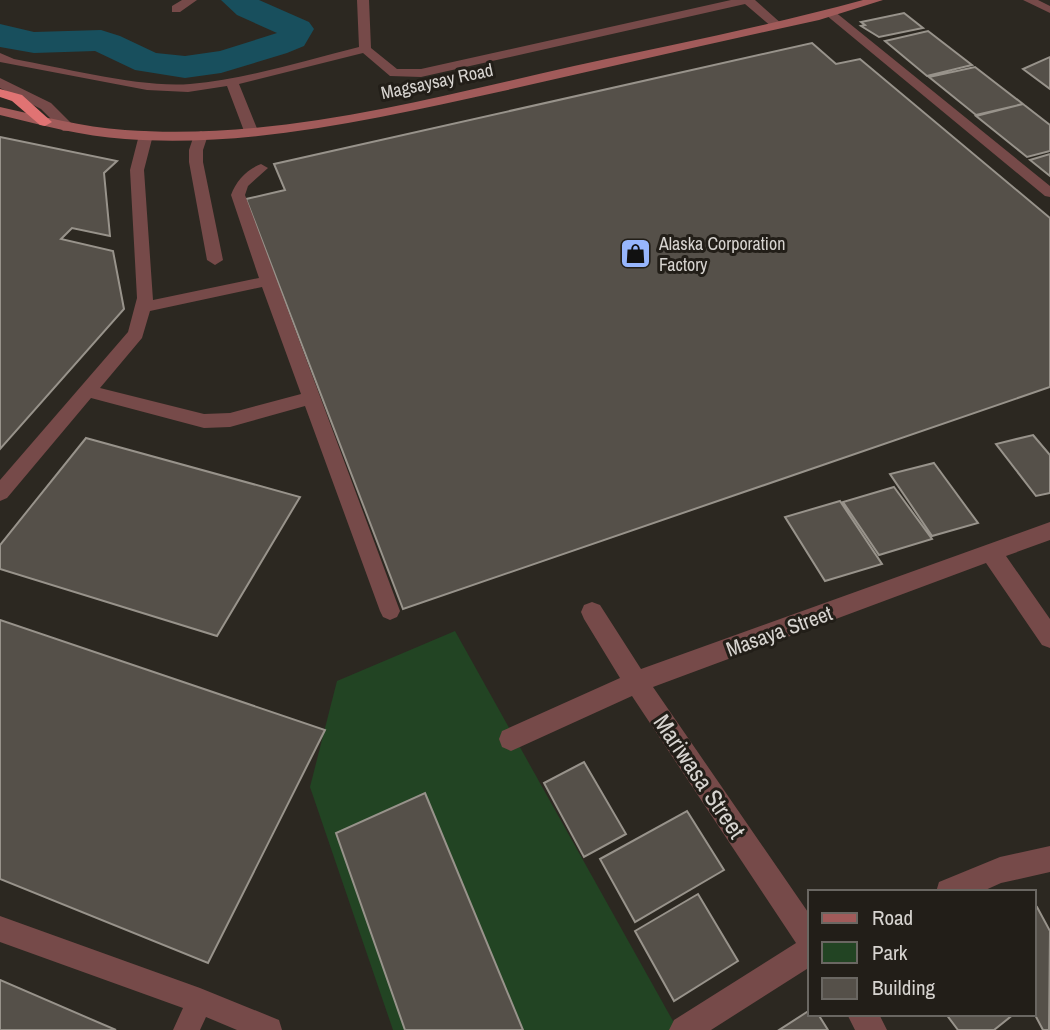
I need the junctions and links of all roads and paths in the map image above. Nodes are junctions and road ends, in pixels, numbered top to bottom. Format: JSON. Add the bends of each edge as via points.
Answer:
{"nodes":[{"id":1,"x":191,"y":0,"type":"edge"},
{"id":2,"x":363,"y":0,"type":"edge"},
{"id":3,"x":747,"y":0,"type":"edge"},
{"id":4,"x":877,"y":0,"type":"edge"},
{"id":5,"x":1029,"y":0,"type":"edge"},
{"id":6,"x":176,"y":9,"type":"dead end"},
{"id":7,"x":1050,"y":10,"type":"edge"},
{"id":8,"x":830,"y":13,"type":"junction"},
{"id":9,"x":777,"y":25,"type":"junction"},
{"id":10,"x":365,"y":49,"type":"junction"},
{"id":11,"x":0,"y":57,"type":"edge"},
{"id":12,"x":0,"y":82,"type":"edge"},
{"id":13,"x":232,"y":82,"type":"junction"},
{"id":14,"x":0,"y":93,"type":"edge"},
{"id":15,"x":0,"y":111,"type":"edge"},
{"id":16,"x":0,"y":121,"type":"edge"},
{"id":17,"x":45,"y":122,"type":"junction"},
{"id":18,"x":68,"y":128,"type":"junction"},
{"id":19,"x":251,"y":131,"type":"junction"},
{"id":20,"x":146,"y":135,"type":"junction"},
{"id":21,"x":201,"y":135,"type":"junction"},
{"id":22,"x":261,"y":168,"type":"dead end"},
{"id":23,"x":1050,"y":193,"type":"edge"},
{"id":24,"x":215,"y":260,"type":"dead end"},
{"id":25,"x":268,"y":281,"type":"junction"},
{"id":26,"x":143,"y":307,"type":"junction"},
{"id":27,"x":87,"y":391,"type":"junction"},
{"id":28,"x":312,"y":398,"type":"junction"},
{"id":29,"x":0,"y":493,"type":"edge"},
{"id":30,"x":1050,"y":531,"type":"edge"},
{"id":31,"x":992,"y":554,"type":"junction"},
{"id":32,"x":390,"y":611,"type":"dead end"},
{"id":33,"x":592,"y":612,"type":"dead end"},
{"id":34,"x":1050,"y":638,"type":"edge"},
{"id":35,"x":636,"y":682,"type":"junction"},
{"id":36,"x":511,"y":739,"type":"dead end"},
{"id":37,"x":1050,"y":859,"type":"edge"},
{"id":38,"x":954,"y":890,"type":"edge"},
{"id":39,"x":0,"y":929,"type":"edge"},
{"id":40,"x":808,"y":936,"type":"edge"},
{"id":41,"x":808,"y":952,"type":"edge"},
{"id":42,"x":200,"y":1001,"type":"junction"},
{"id":43,"x":186,"y":1030,"type":"edge"},
{"id":44,"x":270,"y":1030,"type":"edge"},
{"id":45,"x":684,"y":1030,"type":"edge"}],
"edges":[{"from":1,"to":6,"type":"street"},
{"from":2,"to":10,"type":"lane"},
{"from":3,"to":9,"type":"lane"},
{"from":3,"to":10,"type":"lane","via":[[421,73],[394,73]]},
{"from":4,"to":8,"type":"main road","name":"Magsaysay Road"},
{"from":5,"to":7,"type":"lane"},
{"from":8,"to":9,"type":"main road","name":"Magsaysay Road"},
{"from":8,"to":23,"type":"lane"},
{"from":9,"to":19,"type":"main road","name":"Magsaysay Road","via":[[386,112]]},
{"from":10,"to":13,"type":"lane"},
{"from":11,"to":13,"type":"lane","via":[[146,86],[188,88]]},
{"from":12,"to":18,"type":"street","via":[[46,106]]},
{"from":13,"to":19,"type":"lane"},
{"from":14,"to":17,"type":"highway","via":[[17,98]]},
{"from":15,"to":17,"type":"main road","name":"Magsaysay Road"},
{"from":16,"to":17,"type":"main road"},
{"from":17,"to":18,"type":"main road","name":"Magsaysay Road"},
{"from":18,"to":20,"type":"main road","name":"Magsaysay Road"},
{"from":19,"to":21,"type":"main road","name":"Magsaysay Road"},
{"from":20,"to":21,"type":"main road","name":"Magsaysay Road"},
{"from":20,"to":26,"type":"lane","via":[[137,170]]},
{"from":21,"to":24,"type":"lane","via":[[196,162]]},
{"from":22,"to":25,"type":"lane","via":[[242,184],[238,195]]},
{"from":25,"to":26,"type":"lane"},
{"from":25,"to":28,"type":"lane"},
{"from":26,"to":27,"type":"lane","via":[[136,334]]},
{"from":27,"to":28,"type":"lane","via":[[204,421]]},
{"from":27,"to":29,"type":"lane"},
{"from":28,"to":32,"type":"lane"},
{"from":30,"to":31,"type":"street","name":"Masaya Street"},
{"from":31,"to":34,"type":"street"},
{"from":31,"to":35,"type":"street","name":"Masaya Street"},
{"from":33,"to":35,"type":"street","name":"Mariwasa Street"},
{"from":35,"to":36,"type":"street","name":"Masaya Street"},
{"from":35,"to":40,"type":"street","name":"Mariwasa Street"},
{"from":37,"to":38,"type":"street","via":[[1000,870]]},
{"from":39,"to":42,"type":"lane"},
{"from":41,"to":45,"type":"street"},
{"from":42,"to":43,"type":"lane"},
{"from":42,"to":44,"type":"lane"}]}
